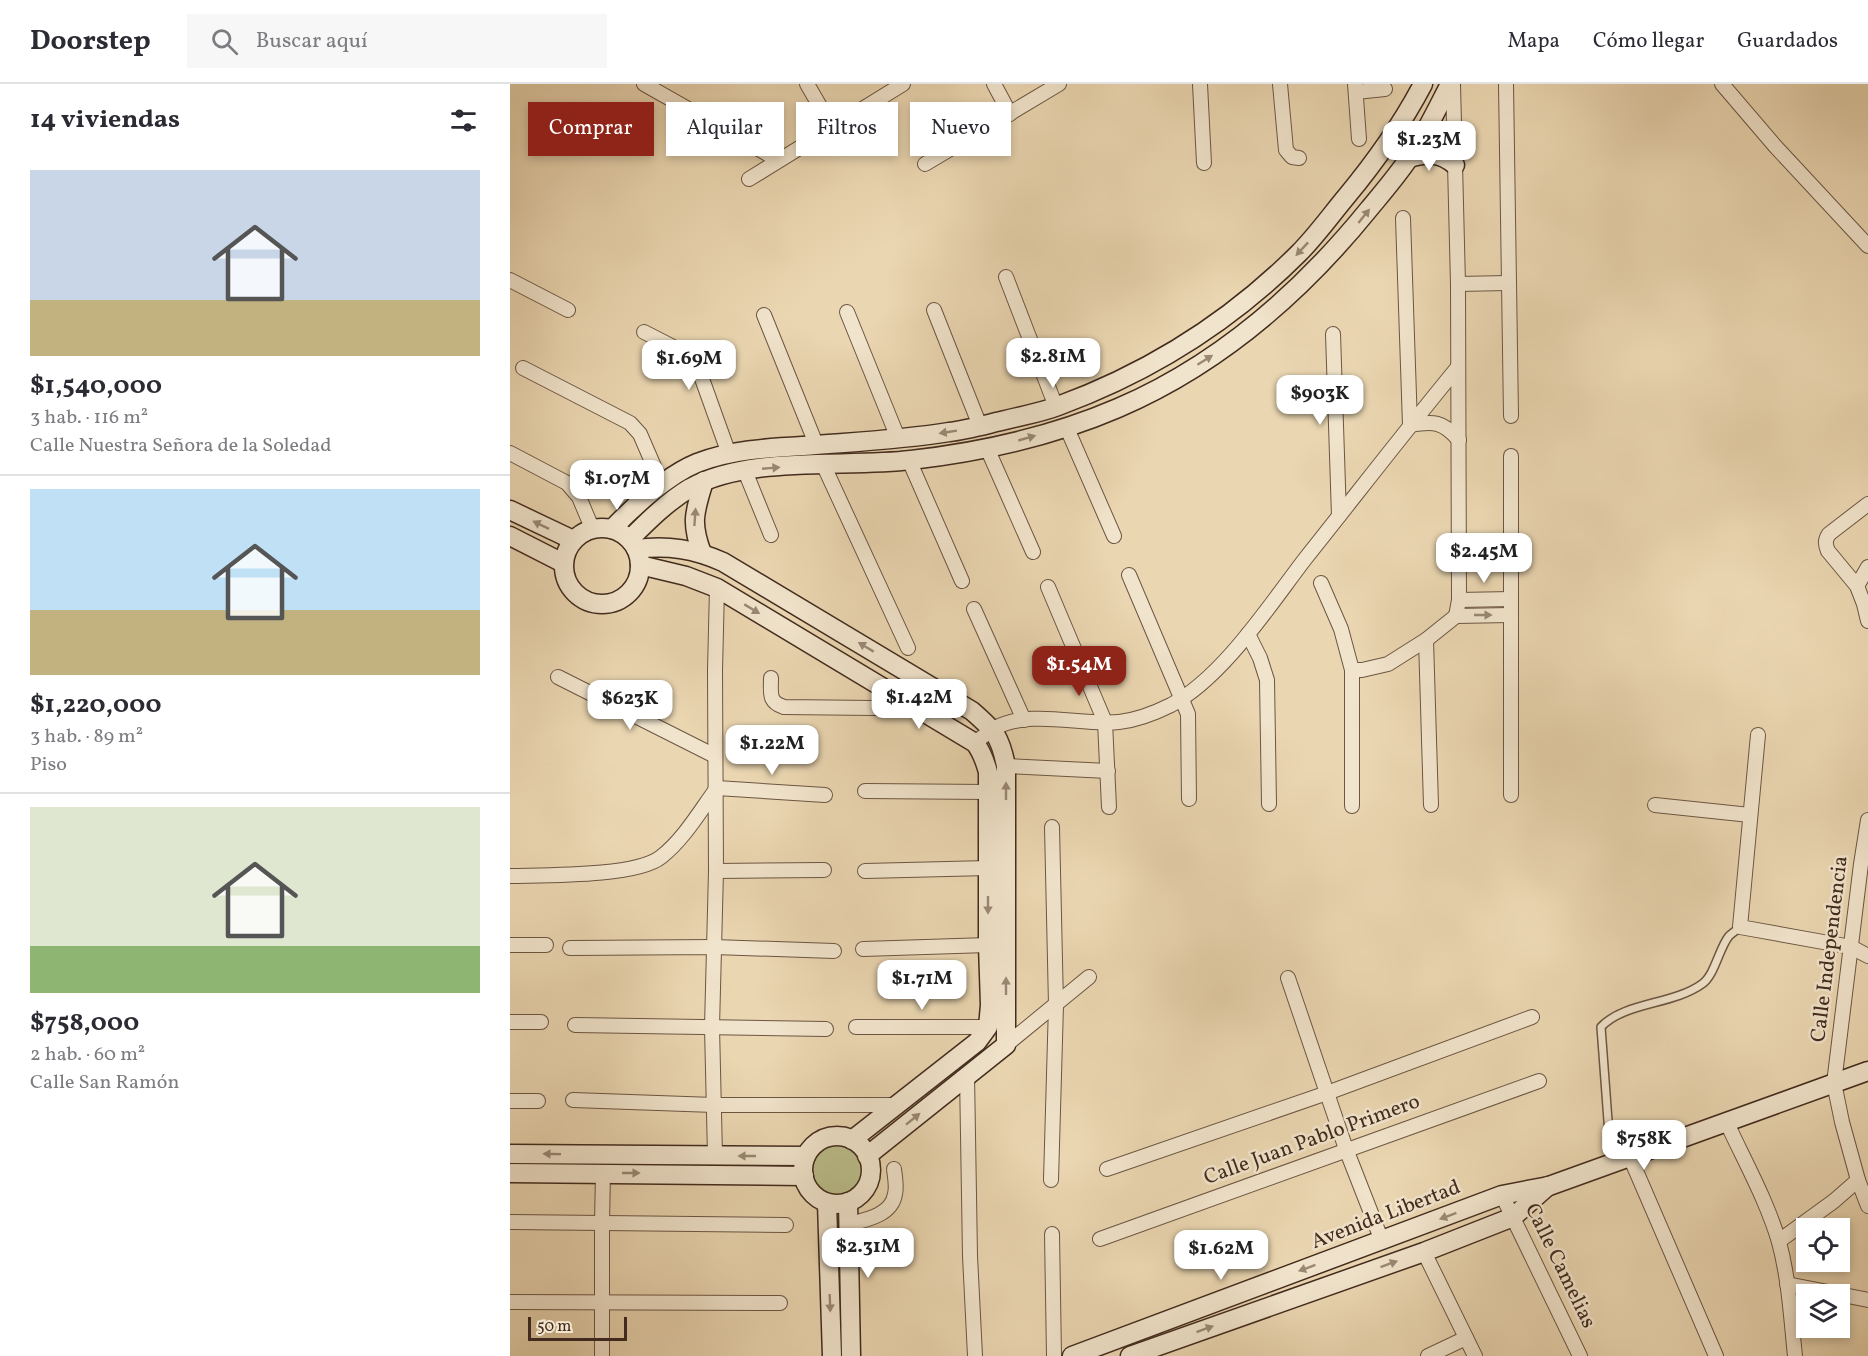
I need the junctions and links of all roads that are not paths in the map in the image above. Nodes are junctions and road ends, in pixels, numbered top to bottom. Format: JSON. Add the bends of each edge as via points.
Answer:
{"nodes":[{"id":1,"x":644,"y":84,"type":"edge"},
{"id":2,"x":807,"y":84,"type":"edge"},
{"id":3,"x":994,"y":84,"type":"edge"},
{"id":4,"x":1059,"y":84,"type":"edge"},
{"id":5,"x":1200,"y":84,"type":"edge"},
{"id":6,"x":1280,"y":84,"type":"edge"},
{"id":7,"x":1423,"y":84,"type":"edge"},
{"id":8,"x":1451,"y":84,"type":"edge"},
{"id":9,"x":1506,"y":84,"type":"edge"},
{"id":10,"x":1722,"y":84,"type":"edge"},
{"id":11,"x":901,"y":85,"type":"edge"},
{"id":12,"x":1355,"y":88,"type":"edge"},
{"id":13,"x":1385,"y":89,"type":"dead end"},
{"id":14,"x":817,"y":102,"type":"edge"},
{"id":15,"x":873,"y":102,"type":"edge"},
{"id":16,"x":1004,"y":102,"type":"edge"},
{"id":17,"x":1011,"y":113,"type":"edge"},
{"id":18,"x":1359,"y":139,"type":"dead end"},
{"id":19,"x":796,"y":149,"type":"edge"},
{"id":20,"x":939,"y":156,"type":"edge"},
{"id":21,"x":1299,"y":158,"type":"dead end"},
{"id":22,"x":1409,"y":158,"type":"junction"},
{"id":23,"x":778,"y":160,"type":"junction"},
{"id":24,"x":1204,"y":163,"type":"dead end"},
{"id":25,"x":925,"y":164,"type":"dead end"},
{"id":26,"x":1455,"y":165,"type":"junction"},
{"id":27,"x":749,"y":179,"type":"dead end"},
{"id":28,"x":1403,"y":218,"type":"dead end"},
{"id":29,"x":1326,"y":222,"type":"junction"},
{"id":30,"x":1346,"y":238,"type":"junction"},
{"id":31,"x":1868,"y":246,"type":"edge"},
{"id":32,"x":1006,"y":277,"type":"dead end"},
{"id":33,"x":510,"y":280,"type":"edge"},
{"id":34,"x":1458,"y":284,"type":"junction"},
{"id":35,"x":1508,"y":284,"type":"junction"},
{"id":36,"x":568,"y":310,"type":"dead end"},
{"id":37,"x":934,"y":310,"type":"dead end"},
{"id":38,"x":847,"y":312,"type":"dead end"},
{"id":39,"x":764,"y":315,"type":"dead end"},
{"id":40,"x":644,"y":332,"type":"dead end"},
{"id":41,"x":1334,"y":334,"type":"dead end"},
{"id":42,"x":1458,"y":367,"type":"junction"},
{"id":43,"x":523,"y":368,"type":"dead end"},
{"id":44,"x":1056,"y":407,"type":"junction"},
{"id":45,"x":1511,"y":416,"type":"dead end"},
{"id":46,"x":1410,"y":425,"type":"junction"},
{"id":47,"x":980,"y":426,"type":"junction"},
{"id":48,"x":1066,"y":426,"type":"junction"},
{"id":49,"x":898,"y":438,"type":"junction"},
{"id":50,"x":1459,"y":441,"type":"junction"},
{"id":51,"x":816,"y":444,"type":"junction"},
{"id":52,"x":987,"y":448,"type":"junction"},
{"id":53,"x":510,"y":453,"type":"edge"},
{"id":54,"x":729,"y":454,"type":"junction"},
{"id":55,"x":1511,"y":456,"type":"dead end"},
{"id":56,"x":909,"y":460,"type":"junction"},
{"id":57,"x":824,"y":464,"type":"junction"},
{"id":58,"x":745,"y":471,"type":"junction"},
{"id":59,"x":704,"y":481,"type":"junction"},
{"id":60,"x":662,"y":485,"type":"junction"},
{"id":61,"x":1868,"y":504,"type":"edge"},
{"id":62,"x":510,"y":510,"type":"edge"},
{"id":63,"x":1339,"y":516,"type":"junction"},
{"id":64,"x":592,"y":528,"type":"junction"},
{"id":65,"x":612,"y":529,"type":"junction"},
{"id":66,"x":771,"y":535,"type":"dead end"},
{"id":67,"x":510,"y":536,"type":"edge"},
{"id":68,"x":1114,"y":536,"type":"dead end"},
{"id":69,"x":573,"y":540,"type":"junction"},
{"id":70,"x":635,"y":551,"type":"junction"},
{"id":71,"x":1033,"y":552,"type":"dead end"},
{"id":72,"x":702,"y":553,"type":"junction"},
{"id":73,"x":563,"y":563,"type":"junction"},
{"id":74,"x":1868,"y":567,"type":"edge"},
{"id":75,"x":1130,"y":575,"type":"dead end"},
{"id":76,"x":962,"y":581,"type":"dead end"},
{"id":77,"x":1321,"y":583,"type":"dead end"},
{"id":78,"x":1857,"y":586,"type":"junction"},
{"id":79,"x":1048,"y":587,"type":"dead end"},
{"id":80,"x":717,"y":588,"type":"junction"},
{"id":81,"x":1511,"y":599,"type":"junction"},
{"id":82,"x":1459,"y":600,"type":"junction"},
{"id":83,"x":974,"y":609,"type":"dead end"},
{"id":84,"x":1510,"y":615,"type":"junction"},
{"id":85,"x":1456,"y":616,"type":"junction"},
{"id":86,"x":1868,"y":621,"type":"edge"},
{"id":87,"x":1248,"y":634,"type":"junction"},
{"id":88,"x":1426,"y":640,"type":"junction"},
{"id":89,"x":908,"y":648,"type":"dead end"},
{"id":90,"x":1352,"y":670,"type":"junction"},
{"id":91,"x":558,"y":677,"type":"dead end"},
{"id":92,"x":771,"y":678,"type":"dead end"},
{"id":93,"x":897,"y":696,"type":"junction"},
{"id":94,"x":1182,"y":698,"type":"junction"},
{"id":95,"x":1024,"y":720,"type":"junction"},
{"id":96,"x":1105,"y":722,"type":"junction"},
{"id":97,"x":993,"y":729,"type":"junction"},
{"id":98,"x":1758,"y":735,"type":"dead end"},
{"id":99,"x":975,"y":743,"type":"junction"},
{"id":100,"x":715,"y":756,"type":"junction"},
{"id":101,"x":1006,"y":766,"type":"junction"},
{"id":102,"x":1108,"y":771,"type":"junction"},
{"id":103,"x":717,"y":788,"type":"junction"},
{"id":104,"x":865,"y":791,"type":"dead end"},
{"id":105,"x":988,"y":792,"type":"junction"},
{"id":106,"x":825,"y":795,"type":"dead end"},
{"id":107,"x":1511,"y":795,"type":"dead end"},
{"id":108,"x":1189,"y":798,"type":"dead end"},
{"id":109,"x":1269,"y":804,"type":"dead end"},
{"id":110,"x":1431,"y":805,"type":"dead end"},
{"id":111,"x":1655,"y":805,"type":"dead end"},
{"id":112,"x":1352,"y":806,"type":"dead end"},
{"id":113,"x":1109,"y":807,"type":"dead end"},
{"id":114,"x":1750,"y":815,"type":"junction"},
{"id":115,"x":1868,"y":820,"type":"edge"},
{"id":116,"x":1052,"y":826,"type":"dead end"},
{"id":117,"x":1864,"y":864,"type":"edge"},
{"id":118,"x":988,"y":868,"type":"junction"},
{"id":119,"x":824,"y":870,"type":"dead end"},
{"id":120,"x":716,"y":871,"type":"junction"},
{"id":121,"x":865,"y":871,"type":"dead end"},
{"id":122,"x":510,"y":876,"type":"edge"},
{"id":123,"x":1740,"y":927,"type":"junction"},
{"id":124,"x":510,"y":945,"type":"edge"},
{"id":125,"x":546,"y":945,"type":"dead end"},
{"id":126,"x":988,"y":945,"type":"junction"},
{"id":127,"x":714,"y":947,"type":"junction"},
{"id":128,"x":1851,"y":947,"type":"junction"},
{"id":129,"x":570,"y":948,"type":"dead end"},
{"id":130,"x":863,"y":949,"type":"dead end"},
{"id":131,"x":834,"y":951,"type":"dead end"},
{"id":132,"x":1868,"y":956,"type":"edge"},
{"id":133,"x":1089,"y":977,"type":"dead end"},
{"id":134,"x":1288,"y":978,"type":"dead end"},
{"id":135,"x":1056,"y":1005,"type":"junction"},
{"id":136,"x":1532,"y":1017,"type":"dead end"},
{"id":137,"x":510,"y":1022,"type":"edge"},
{"id":138,"x":542,"y":1022,"type":"dead end"},
{"id":139,"x":575,"y":1025,"type":"dead end"},
{"id":140,"x":712,"y":1027,"type":"junction"},
{"id":141,"x":856,"y":1027,"type":"dead end"},
{"id":142,"x":988,"y":1027,"type":"junction"},
{"id":143,"x":826,"y":1029,"type":"dead end"},
{"id":144,"x":1006,"y":1045,"type":"junction"},
{"id":145,"x":1868,"y":1071,"type":"edge"},
{"id":146,"x":968,"y":1076,"type":"junction"},
{"id":147,"x":1539,"y":1081,"type":"dead end"},
{"id":148,"x":1834,"y":1083,"type":"junction"},
{"id":149,"x":1328,"y":1093,"type":"junction"},
{"id":150,"x":573,"y":1100,"type":"dead end"},
{"id":151,"x":510,"y":1101,"type":"edge"},
{"id":152,"x":538,"y":1101,"type":"dead end"},
{"id":153,"x":894,"y":1105,"type":"junction"},
{"id":154,"x":714,"y":1106,"type":"junction"},
{"id":155,"x":1727,"y":1123,"type":"junction"},
{"id":156,"x":852,"y":1140,"type":"junction"},
{"id":157,"x":1346,"y":1149,"type":"junction"},
{"id":158,"x":510,"y":1154,"type":"edge"},
{"id":159,"x":715,"y":1156,"type":"junction"},
{"id":160,"x":806,"y":1156,"type":"junction"},
{"id":161,"x":867,"y":1156,"type":"junction"},
{"id":162,"x":1630,"y":1157,"type":"junction"},
{"id":163,"x":1611,"y":1163,"type":"junction"},
{"id":164,"x":1107,"y":1169,"type":"dead end"},
{"id":165,"x":894,"y":1170,"type":"dead end"},
{"id":166,"x":510,"y":1173,"type":"edge"},
{"id":167,"x":603,"y":1173,"type":"junction"},
{"id":168,"x":804,"y":1176,"type":"junction"},
{"id":169,"x":1051,"y":1179,"type":"dead end"},
{"id":170,"x":1858,"y":1180,"type":"junction"},
{"id":171,"x":1549,"y":1186,"type":"junction"},
{"id":172,"x":1502,"y":1195,"type":"junction"},
{"id":173,"x":848,"y":1202,"type":"junction"},
{"id":174,"x":827,"y":1203,"type":"junction"},
{"id":175,"x":1868,"y":1206,"type":"edge"},
{"id":176,"x":1514,"y":1217,"type":"junction"},
{"id":177,"x":510,"y":1222,"type":"edge"},
{"id":178,"x":602,"y":1222,"type":"junction"},
{"id":179,"x":849,"y":1224,"type":"junction"},
{"id":180,"x":786,"y":1225,"type":"dead end"},
{"id":181,"x":1052,"y":1234,"type":"dead end"},
{"id":182,"x":1100,"y":1239,"type":"dead end"},
{"id":183,"x":1382,"y":1241,"type":"junction"},
{"id":184,"x":1779,"y":1241,"type":"junction"},
{"id":185,"x":1424,"y":1252,"type":"junction"},
{"id":186,"x":1787,"y":1284,"type":"junction"},
{"id":187,"x":1868,"y":1300,"type":"edge"},
{"id":188,"x":510,"y":1302,"type":"edge"},
{"id":189,"x":603,"y":1303,"type":"junction"},
{"id":190,"x":780,"y":1303,"type":"dead end"},
{"id":191,"x":1466,"y":1338,"type":"junction"},
{"id":192,"x":602,"y":1356,"type":"edge"},
{"id":193,"x":832,"y":1356,"type":"edge"},
{"id":194,"x":851,"y":1356,"type":"edge"},
{"id":195,"x":975,"y":1356,"type":"edge"},
{"id":196,"x":1054,"y":1356,"type":"edge"},
{"id":197,"x":1072,"y":1356,"type":"edge"},
{"id":198,"x":1130,"y":1356,"type":"edge"},
{"id":199,"x":1428,"y":1356,"type":"edge"},
{"id":200,"x":1475,"y":1356,"type":"edge"},
{"id":201,"x":1580,"y":1356,"type":"edge"},
{"id":202,"x":1716,"y":1356,"type":"edge"},
{"id":203,"x":1795,"y":1356,"type":"edge"}],
"edges":[{"from":1,"to":23,"type":"street"},
{"from":2,"to":14,"type":"street"},
{"from":3,"to":16,"type":"street"},
{"from":4,"to":17,"type":"street"},
{"from":5,"to":24,"type":"street"},
{"from":6,"to":21,"type":"street","via":[[1286,150]]},
{"from":7,"to":29,"type":"street","via":[[1372,165]]},
{"from":8,"to":22,"type":"street"},
{"from":8,"to":26,"type":"street"},
{"from":9,"to":35,"type":"street"},
{"from":10,"to":31,"type":"street"},
{"from":11,"to":15,"type":"street"},
{"from":12,"to":13,"type":"street"},
{"from":12,"to":18,"type":"street"},
{"from":19,"to":23,"type":"street"},
{"from":20,"to":25,"type":"street"},
{"from":22,"to":26,"type":"street","via":[[1435,154]]},
{"from":30,"to":22,"type":"street","one_way":true},
{"from":23,"to":27,"type":"street"},
{"from":26,"to":34,"type":"street"},
{"from":28,"to":46,"type":"street"},
{"from":29,"to":30,"type":"street"},
{"from":29,"to":44,"type":"street","one_way":true,"via":[[1286,266],[1221,320],[1148,366]]},
{"from":48,"to":30,"type":"street","one_way":true,"via":[[1118,408],[1220,351],[1288,297]]},
{"from":32,"to":44,"type":"street"},
{"from":33,"to":36,"type":"street"},
{"from":34,"to":35,"type":"street"},
{"from":34,"to":42,"type":"street"},
{"from":35,"to":45,"type":"street"},
{"from":37,"to":47,"type":"street"},
{"from":38,"to":49,"type":"street"},
{"from":39,"to":51,"type":"street"},
{"from":40,"to":54,"type":"street","via":[[696,362]]},
{"from":41,"to":63,"type":"street"},
{"from":42,"to":46,"type":"street"},
{"from":42,"to":50,"type":"street"},
{"from":43,"to":60,"type":"street","via":[[630,423],[640,434]]},
{"from":44,"to":47,"type":"street"},
{"from":46,"to":50,"type":"street","via":[[1438,424]]},
{"from":46,"to":63,"type":"street"},
{"from":47,"to":49,"type":"street","one_way":true},
{"from":52,"to":48,"type":"street","one_way":true},
{"from":48,"to":68,"type":"street"},
{"from":49,"to":51,"type":"street"},
{"from":50,"to":82,"type":"street"},
{"from":51,"to":54,"type":"street"},
{"from":52,"to":56,"type":"street"},
{"from":52,"to":71,"type":"street"},
{"from":53,"to":64,"type":"street","via":[[567,483],[579,497]]},
{"from":54,"to":60,"type":"street","via":[[696,464]]},
{"from":55,"to":81,"type":"street"},
{"from":56,"to":57,"type":"street"},
{"from":56,"to":76,"type":"street"},
{"from":58,"to":57,"type":"street","one_way":true},
{"from":57,"to":89,"type":"street"},
{"from":58,"to":59,"type":"street"},
{"from":58,"to":66,"type":"street"},
{"from":59,"to":70,"type":"street","via":[[658,511]]},
{"from":72,"to":59,"type":"street","one_way":true,"via":[[694,526]]},
{"from":60,"to":65,"type":"street"},
{"from":61,"to":78,"type":"street","via":[[1825,539],[1828,551]]},
{"from":69,"to":62,"type":"street","one_way":true},
{"from":63,"to":87,"type":"street"},
{"from":64,"to":65,"type":"street"},
{"from":64,"to":69,"type":"street"},
{"from":65,"to":70,"type":"street","via":[[622,533]]},
{"from":67,"to":73,"type":"street"},
{"from":69,"to":73,"type":"street"},
{"from":70,"to":72,"type":"street","via":[[654,546]]},
{"from":70,"to":73,"type":"street","via":[[635,583],[616,602],[604,604],[591,603],[570,588]]},
{"from":70,"to":80,"type":"street"},
{"from":97,"to":72,"type":"street","one_way":true,"via":[[972,711]]},
{"from":74,"to":78,"type":"street"},
{"from":75,"to":94,"type":"street"},
{"from":77,"to":90,"type":"street","via":[[1341,629]]},
{"from":78,"to":86,"type":"street"},
{"from":79,"to":96,"type":"street"},
{"from":80,"to":93,"type":"street","one_way":true},
{"from":80,"to":100,"type":"street"},
{"from":81,"to":82,"type":"street"},
{"from":81,"to":84,"type":"street"},
{"from":82,"to":85,"type":"street"},
{"from":83,"to":95,"type":"street"},
{"from":85,"to":84,"type":"street","one_way":true},
{"from":84,"to":107,"type":"street"},
{"from":85,"to":88,"type":"street"},
{"from":87,"to":94,"type":"street","via":[[1207,680]]},
{"from":87,"to":109,"type":"street","via":[[1267,680]]},
{"from":88,"to":90,"type":"street","via":[[1388,664]]},
{"from":88,"to":110,"type":"street"},
{"from":90,"to":112,"type":"street"},
{"from":91,"to":100,"type":"street"},
{"from":92,"to":93,"type":"street","via":[[774,703],[784,707],[874,708]]},
{"from":93,"to":99,"type":"street"},
{"from":94,"to":96,"type":"street","via":[[1141,717]]},
{"from":94,"to":108,"type":"street","via":[[1189,720]]},
{"from":95,"to":96,"type":"street"},
{"from":95,"to":97,"type":"street"},
{"from":96,"to":102,"type":"street"},
{"from":97,"to":99,"type":"street"},
{"from":97,"to":101,"type":"street"},
{"from":98,"to":114,"type":"street"},
{"from":99,"to":105,"type":"street","via":[[986,762]]},
{"from":100,"to":103,"type":"street"},
{"from":101,"to":102,"type":"street"},
{"from":144,"to":101,"type":"street","one_way":true},
{"from":102,"to":113,"type":"street"},
{"from":103,"to":106,"type":"street"},
{"from":103,"to":120,"type":"street"},
{"from":103,"to":122,"type":"street","via":[[673,846],[649,864],[618,871]]},
{"from":104,"to":105,"type":"street"},
{"from":105,"to":118,"type":"street"},
{"from":111,"to":114,"type":"street"},
{"from":114,"to":123,"type":"street"},
{"from":115,"to":117,"type":"street","name":"Calle Independencia"},
{"from":116,"to":135,"type":"street"},
{"from":117,"to":128,"type":"street","name":"Calle Independencia"},
{"from":118,"to":121,"type":"street"},
{"from":118,"to":126,"type":"street","one_way":true},
{"from":119,"to":120,"type":"street"},
{"from":120,"to":127,"type":"street"},
{"from":123,"to":128,"type":"street"},
{"from":123,"to":163,"type":"lane","via":[[1729,937],[1705,982],[1686,994],[1609,1019],[1601,1027]]},
{"from":124,"to":125,"type":"street"},
{"from":126,"to":130,"type":"street"},
{"from":126,"to":142,"type":"street"},
{"from":127,"to":129,"type":"street"},
{"from":127,"to":131,"type":"street"},
{"from":127,"to":140,"type":"street"},
{"from":128,"to":132,"type":"street"},
{"from":128,"to":148,"type":"street","name":"Calle Independencia"},
{"from":133,"to":135,"type":"street"},
{"from":134,"to":149,"type":"street"},
{"from":135,"to":144,"type":"street"},
{"from":135,"to":169,"type":"street"},
{"from":136,"to":149,"type":"street"},
{"from":137,"to":138,"type":"street"},
{"from":139,"to":140,"type":"street"},
{"from":140,"to":143,"type":"street"},
{"from":140,"to":154,"type":"street"},
{"from":141,"to":142,"type":"street"},
{"from":142,"to":153,"type":"street","via":[[977,1042]]},
{"from":144,"to":146,"type":"street"},
{"from":145,"to":148,"type":"street","name":"Avenida Libertad"},
{"from":161,"to":146,"type":"street","one_way":true},
{"from":146,"to":195,"type":"street"},
{"from":147,"to":157,"type":"street","name":"Calle Juan Pablo Primero"},
{"from":148,"to":155,"type":"street","name":"Avenida Libertad"},
{"from":148,"to":170,"type":"street","name":"Calle Independencia"},
{"from":149,"to":157,"type":"street"},
{"from":149,"to":164,"type":"street"},
{"from":150,"to":154,"type":"street"},
{"from":151,"to":152,"type":"street"},
{"from":153,"to":154,"type":"street"},
{"from":153,"to":156,"type":"street"},
{"from":154,"to":159,"type":"street"},
{"from":155,"to":162,"type":"street","name":"Avenida Libertad"},
{"from":155,"to":184,"type":"street"},
{"from":156,"to":160,"type":"street","via":[[831,1136],[820,1140]]},
{"from":156,"to":161,"type":"street"},
{"from":157,"to":182,"type":"street","name":"Calle Juan Pablo Primero"},
{"from":157,"to":183,"type":"street"},
{"from":159,"to":158,"type":"street","one_way":true},
{"from":160,"to":159,"type":"street","one_way":true},
{"from":160,"to":168,"type":"street"},
{"from":161,"to":173,"type":"street","via":[[870,1167],[865,1188]]},
{"from":162,"to":163,"type":"street","name":"Avenida Libertad"},
{"from":162,"to":202,"type":"street"},
{"from":163,"to":171,"type":"street","name":"Avenida Libertad"},
{"from":165,"to":179,"type":"street","via":[[896,1193],[892,1205],[872,1218]]},
{"from":166,"to":167,"type":"street"},
{"from":167,"to":168,"type":"street","one_way":true},
{"from":167,"to":178,"type":"street"},
{"from":168,"to":174,"type":"street","via":[[812,1193]]},
{"from":170,"to":175,"type":"street","name":"Calle Independencia"},
{"from":170,"to":184,"type":"street"},
{"from":171,"to":172,"type":"street","name":"Avenida Libertad"},
{"from":171,"to":176,"type":"street","name":"Avenida Libertad"},
{"from":172,"to":176,"type":"street","name":"Calle Camelias"},
{"from":172,"to":183,"type":"street","name":"Avenida Libertad","one_way":true},
{"from":173,"to":174,"type":"street"},
{"from":173,"to":179,"type":"street"},
{"from":174,"to":193,"type":"street","one_way":true},
{"from":176,"to":185,"type":"street","name":"Avenida Libertad"},
{"from":176,"to":201,"type":"street","name":"Calle Camelias"},
{"from":177,"to":178,"type":"street"},
{"from":178,"to":180,"type":"street"},
{"from":178,"to":189,"type":"street"},
{"from":179,"to":194,"type":"street"},
{"from":181,"to":196,"type":"street"},
{"from":183,"to":197,"type":"street","name":"Avenida Libertad","one_way":true},
{"from":184,"to":186,"type":"street"},
{"from":185,"to":191,"type":"street"},
{"from":198,"to":185,"type":"street","name":"Avenida Libertad","one_way":true},
{"from":186,"to":187,"type":"street"},
{"from":186,"to":203,"type":"street"},
{"from":188,"to":189,"type":"street"},
{"from":189,"to":190,"type":"street"},
{"from":189,"to":192,"type":"street"},
{"from":191,"to":199,"type":"street"},
{"from":191,"to":200,"type":"street"}]}
